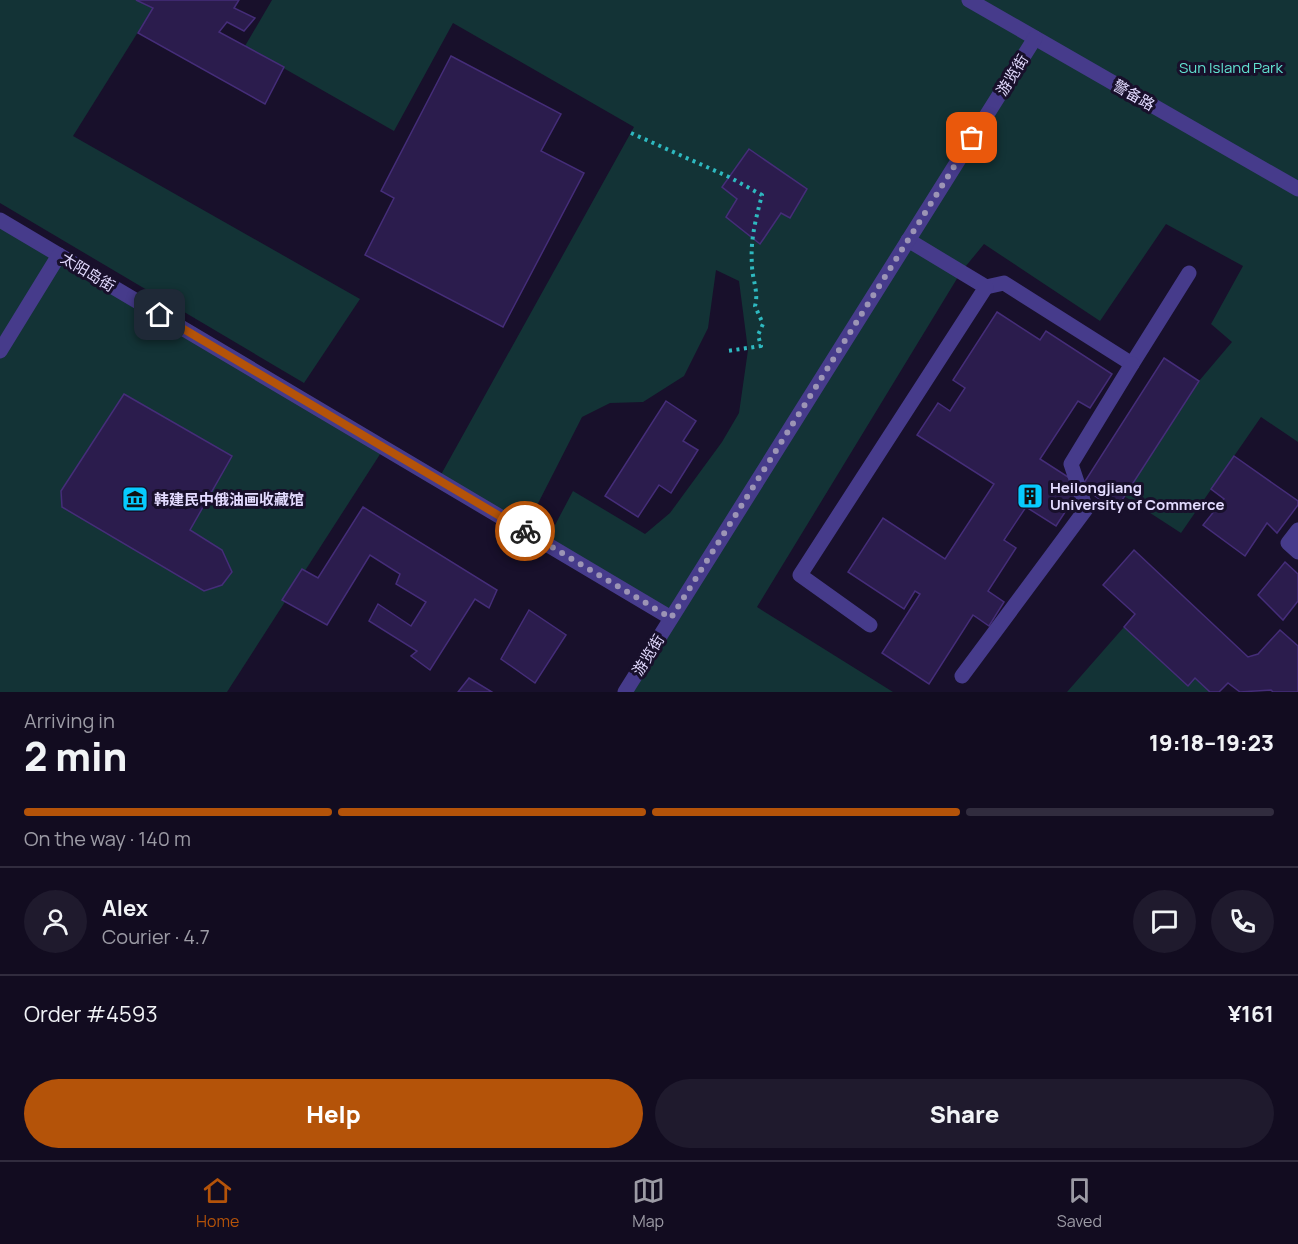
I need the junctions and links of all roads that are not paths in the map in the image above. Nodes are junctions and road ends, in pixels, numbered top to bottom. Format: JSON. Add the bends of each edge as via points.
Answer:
{"nodes":[{"id":1,"x":969,"y":0,"type":"edge"},
{"id":2,"x":1035,"y":38,"type":"junction"},
{"id":3,"x":1298,"y":189,"type":"edge"},
{"id":4,"x":0,"y":220,"type":"edge"},
{"id":5,"x":909,"y":240,"type":"junction"},
{"id":6,"x":59,"y":255,"type":"junction"},
{"id":7,"x":1188,"y":273,"type":"dead end"},
{"id":8,"x":986,"y":287,"type":"junction"},
{"id":9,"x":0,"y":351,"type":"edge"},
{"id":10,"x":1132,"y":364,"type":"junction"},
{"id":11,"x":1298,"y":530,"type":"edge"},
{"id":12,"x":1298,"y":552,"type":"edge"},
{"id":13,"x":671,"y":618,"type":"junction"},
{"id":14,"x":870,"y":625,"type":"dead end"},
{"id":15,"x":962,"y":676,"type":"dead end"},
{"id":16,"x":625,"y":692,"type":"edge"}],
"edges":[{"from":1,"to":2,"type":"street","name":"警备路"},
{"from":2,"to":3,"type":"street","name":"警备路"},
{"from":2,"to":5,"type":"street","name":"游览街"},
{"from":4,"to":6,"type":"street","name":"太阳岛街"},
{"from":5,"to":8,"type":"street"},
{"from":5,"to":13,"type":"street","name":"游览街"},
{"from":6,"to":9,"type":"street"},
{"from":6,"to":13,"type":"street","name":"太阳岛街"},
{"from":7,"to":10,"type":"street"},
{"from":8,"to":10,"type":"street","via":[[1004,283]]},
{"from":8,"to":14,"type":"street","via":[[800,575]]},
{"from":10,"to":15,"type":"street","via":[[1071,464],[1086,509]]},
{"from":11,"to":12,"type":"street","via":[[1288,543]]},
{"from":13,"to":16,"type":"street","name":"游览街"}]}
